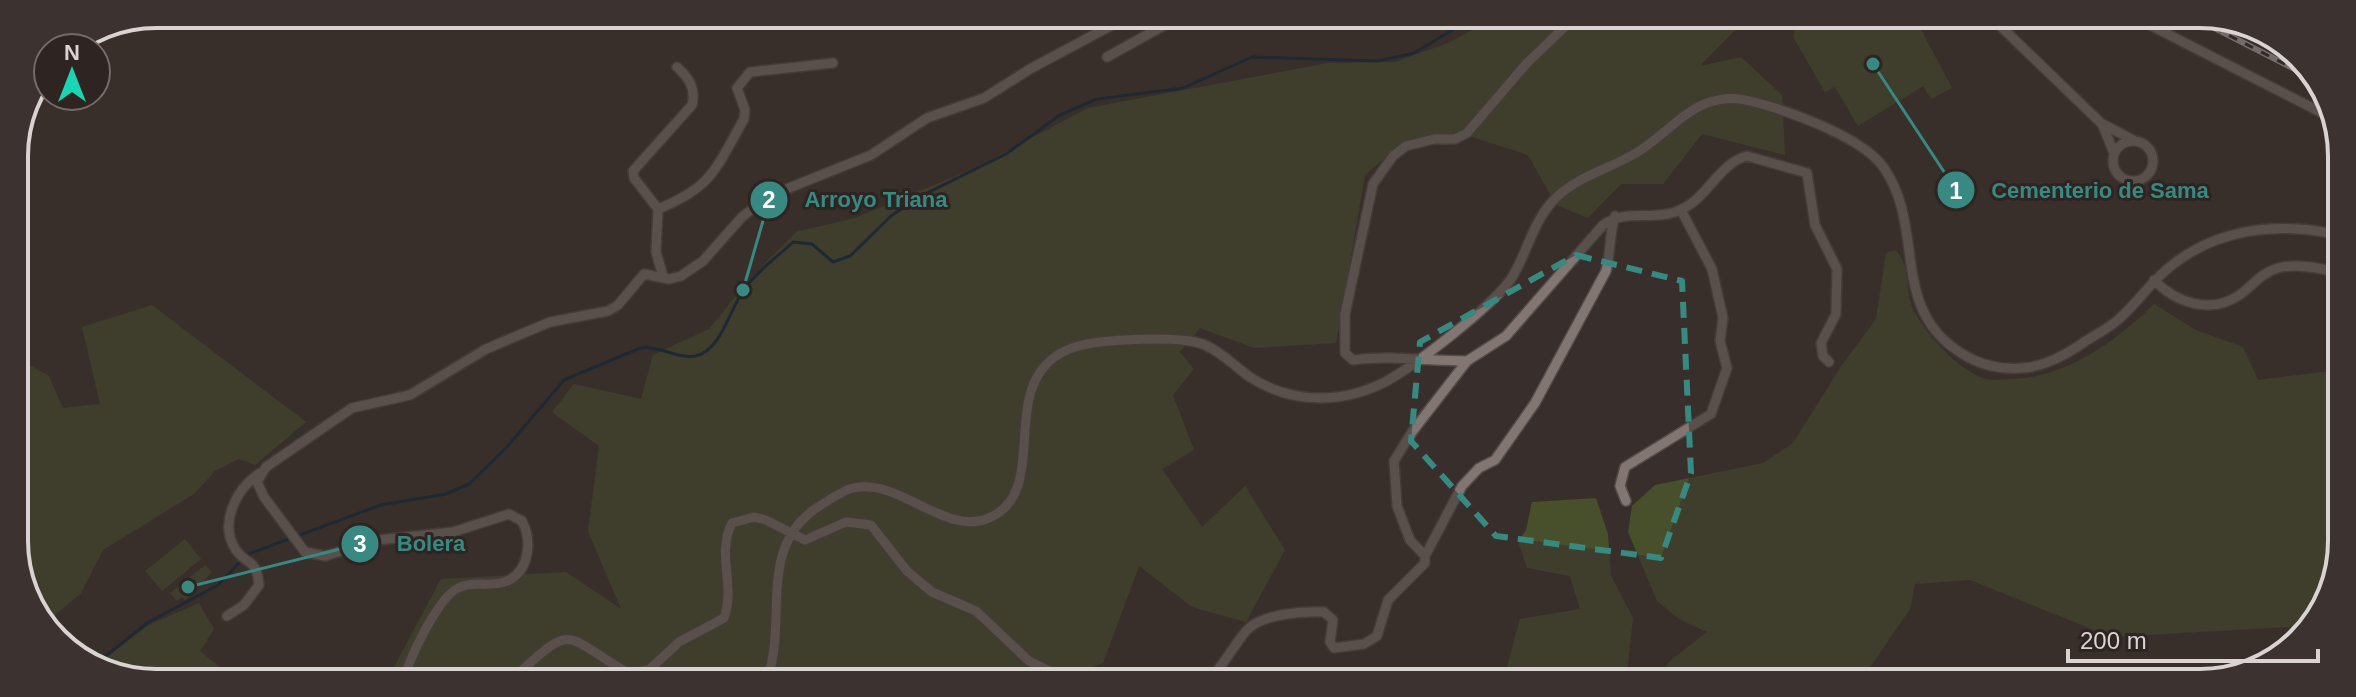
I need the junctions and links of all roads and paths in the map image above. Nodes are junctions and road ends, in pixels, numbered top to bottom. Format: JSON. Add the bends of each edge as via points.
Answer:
{"nodes":[{"id":1,"x":1107,"y":28,"type":"edge"},
{"id":2,"x":1159,"y":28,"type":"edge"},
{"id":3,"x":1564,"y":28,"type":"edge"},
{"id":4,"x":2002,"y":28,"type":"edge"},
{"id":5,"x":2156,"y":28,"type":"edge"},
{"id":6,"x":1107,"y":57,"type":"dead end"},
{"id":7,"x":833,"y":63,"type":"dead end"},
{"id":8,"x":677,"y":67,"type":"dead end"},
{"id":9,"x":2320,"y":112,"type":"edge"},
{"id":10,"x":2101,"y":123,"type":"junction"},
{"id":11,"x":2133,"y":140,"type":"junction"},
{"id":12,"x":2114,"y":153,"type":"junction"},
{"id":13,"x":658,"y":209,"type":"junction"},
{"id":14,"x":1681,"y":210,"type":"junction"},
{"id":15,"x":1615,"y":216,"type":"junction"},
{"id":16,"x":2328,"y":233,"type":"edge"},
{"id":17,"x":2166,"y":270,"type":"junction"},
{"id":18,"x":2328,"y":272,"type":"edge"},
{"id":19,"x":663,"y":276,"type":"junction"},
{"id":20,"x":2154,"y":280,"type":"junction"},
{"id":21,"x":2164,"y":290,"type":"junction"},
{"id":22,"x":2143,"y":292,"type":"junction"},
{"id":23,"x":2174,"y":296,"type":"junction"},
{"id":24,"x":1467,"y":361,"type":"junction"},
{"id":25,"x":1414,"y":362,"type":"junction"},
{"id":26,"x":1829,"y":362,"type":"dead end"},
{"id":27,"x":260,"y":473,"type":"junction"},
{"id":28,"x":1626,"y":501,"type":"dead end"},
{"id":29,"x":789,"y":534,"type":"junction"},
{"id":30,"x":1425,"y":556,"type":"junction"},
{"id":31,"x":227,"y":616,"type":"dead end"},
{"id":32,"x":407,"y":669,"type":"edge"},
{"id":33,"x":524,"y":669,"type":"edge"},
{"id":34,"x":623,"y":669,"type":"edge"},
{"id":35,"x":650,"y":669,"type":"edge"},
{"id":36,"x":770,"y":669,"type":"edge"},
{"id":37,"x":1045,"y":669,"type":"edge"},
{"id":38,"x":1220,"y":669,"type":"edge"}],
"edges":[{"from":1,"to":19,"type":"street","via":[[984,98],[927,118],[885,148],[769,196],[696,266],[681,276]]},
{"from":2,"to":6,"type":"street"},
{"from":3,"to":25,"type":"street","via":[[1467,133],[1406,146],[1373,184],[1345,314],[1345,353],[1353,360]]},
{"from":4,"to":10,"type":"street"},
{"from":5,"to":9,"type":"street"},
{"from":7,"to":13,"type":"street","via":[[750,72],[737,88],[744,119],[710,180],[686,198]]},
{"from":8,"to":13,"type":"street","via":[[690,79],[692,105],[633,171]]},
{"from":10,"to":11,"type":"street"},
{"from":10,"to":12,"type":"street"},
{"from":11,"to":12,"type":"street"},
{"from":11,"to":12,"type":"street","via":[[2152,152],[2148,175],[2134,181],[2119,176]]},
{"from":13,"to":19,"type":"street","via":[[656,252]]},
{"from":14,"to":15,"type":"street","via":[[1664,217]]},
{"from":14,"to":26,"type":"street","via":[[1742,157],[1807,173],[1812,214],[1837,269],[1836,314],[1821,343]]},
{"from":14,"to":28,"type":"street","via":[[1712,269],[1727,368],[1711,414],[1625,467],[1620,486]]},
{"from":15,"to":24,"type":"street","via":[[1506,336]]},
{"from":15,"to":30,"type":"street","via":[[1606,271],[1535,403],[1495,460],[1462,486]]},
{"from":16,"to":17,"type":"street","via":[[2249,230],[2212,241]]},
{"from":17,"to":20,"type":"street"},
{"from":17,"to":23,"type":"street","via":[[2166,284]]},
{"from":18,"to":23,"type":"street","via":[[2279,268],[2240,295],[2212,306]]},
{"from":19,"to":27,"type":"street","via":[[644,274],[608,311],[562,318],[506,339],[410,395],[352,408]]},
{"from":20,"to":21,"type":"street"},
{"from":20,"to":22,"type":"street"},
{"from":21,"to":22,"type":"street"},
{"from":21,"to":23,"type":"street"},
{"from":22,"to":25,"type":"street","via":[[2118,321],[2046,363],[1994,367],[1968,358],[1938,335],[1921,310],[1902,207],[1882,164],[1849,137],[1750,101],[1727,98],[1702,104],[1639,152],[1556,197],[1541,215],[1507,285]]},
{"from":24,"to":25,"type":"street"},
{"from":24,"to":30,"type":"street","via":[[1394,461],[1397,506],[1410,540]]},
{"from":25,"to":29,"type":"street","via":[[1359,394],[1328,399],[1271,389],[1203,344],[1083,344],[1062,352],[1040,372],[1027,397],[1019,485],[1010,504],[991,518],[972,523],[876,488],[853,488],[801,519]]},
{"from":27,"to":31,"type":"street","via":[[239,492],[230,535],[258,574],[256,593]]},
{"from":27,"to":32,"type":"street","via":[[257,482],[264,497],[297,542],[305,552],[325,556],[378,540],[453,532],[509,514],[522,521],[529,548],[522,569],[507,582],[473,583],[449,593]]},
{"from":29,"to":35,"type":"street","via":[[754,517],[732,523],[724,548],[730,602],[724,618],[679,642]]},
{"from":29,"to":36,"type":"street","via":[[778,563],[777,646]]},
{"from":29,"to":37,"type":"street","via":[[805,540],[846,522],[871,525],[907,571],[932,592],[976,611],[1029,661]]},
{"from":30,"to":38,"type":"street","via":[[1425,563],[1388,600],[1381,629],[1371,641],[1334,648],[1333,620],[1324,612],[1274,617],[1245,632]]},
{"from":33,"to":34,"type":"street","via":[[570,638]]}]}
